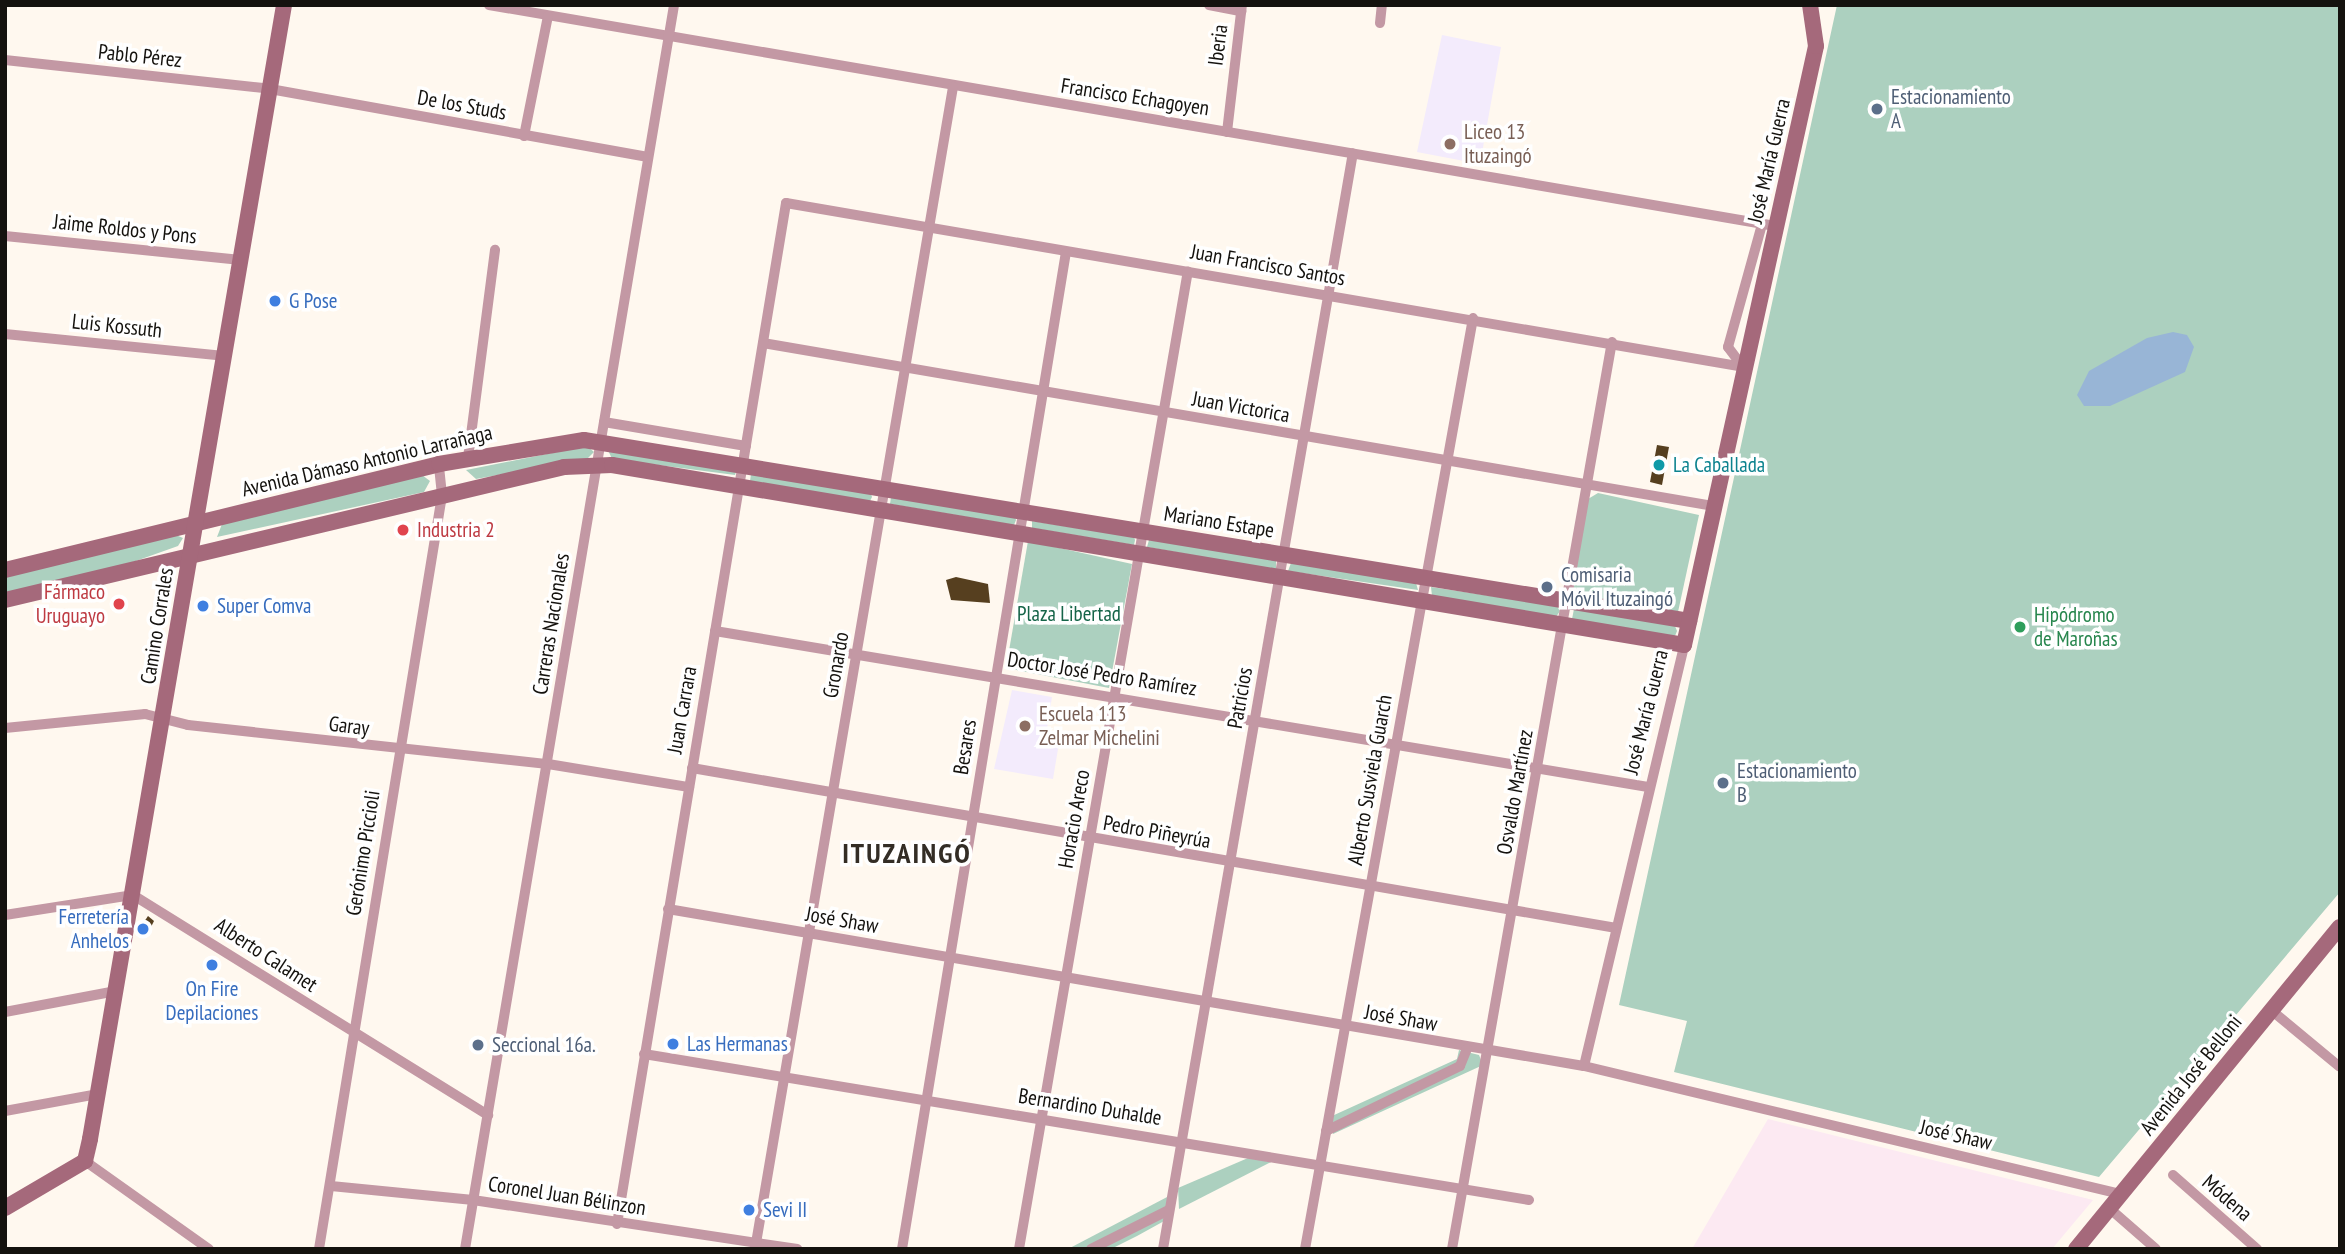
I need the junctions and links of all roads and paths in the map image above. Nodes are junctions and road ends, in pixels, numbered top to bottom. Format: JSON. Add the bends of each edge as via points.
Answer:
{"nodes":[{"id":1,"x":284,"y":5,"type":"edge"},
{"id":2,"x":489,"y":5,"type":"edge"},
{"id":3,"x":674,"y":5,"type":"edge"},
{"id":4,"x":1209,"y":5,"type":"edge"},
{"id":5,"x":1382,"y":5,"type":"edge"},
{"id":6,"x":1810,"y":5,"type":"edge"},
{"id":7,"x":1241,"y":8,"type":"edge"},
{"id":8,"x":548,"y":16,"type":"junction"},
{"id":9,"x":1380,"y":23,"type":"dead end"},
{"id":10,"x":668,"y":36,"type":"junction"},
{"id":11,"x":5,"y":60,"type":"edge"},
{"id":12,"x":953,"y":87,"type":"junction"},
{"id":13,"x":270,"y":89,"type":"junction"},
{"id":14,"x":1227,"y":132,"type":"junction"},
{"id":15,"x":524,"y":136,"type":"junction"},
{"id":16,"x":1353,"y":153,"type":"junction"},
{"id":17,"x":648,"y":157,"type":"junction"},
{"id":18,"x":786,"y":203,"type":"joint"},
{"id":19,"x":1769,"y":225,"type":"junction"},
{"id":20,"x":929,"y":226,"type":"junction"},
{"id":21,"x":5,"y":236,"type":"edge"},
{"id":22,"x":495,"y":250,"type":"dead end"},
{"id":23,"x":1066,"y":252,"type":"junction"},
{"id":24,"x":241,"y":260,"type":"junction"},
{"id":25,"x":1188,"y":271,"type":"junction"},
{"id":26,"x":1328,"y":296,"type":"junction"},
{"id":27,"x":1473,"y":318,"type":"junction"},
{"id":28,"x":5,"y":334,"type":"edge"},
{"id":29,"x":1612,"y":342,"type":"junction"},
{"id":30,"x":763,"y":343,"type":"junction"},
{"id":31,"x":224,"y":356,"type":"junction"},
{"id":32,"x":1743,"y":367,"type":"junction"},
{"id":33,"x":905,"y":368,"type":"junction"},
{"id":34,"x":1044,"y":393,"type":"junction"},
{"id":35,"x":1164,"y":413,"type":"junction"},
{"id":36,"x":604,"y":422,"type":"junction"},
{"id":37,"x":1304,"y":437,"type":"junction"},
{"id":38,"x":601,"y":442,"type":"junction"},
{"id":39,"x":746,"y":446,"type":"junction"},
{"id":40,"x":468,"y":458,"type":"junction"},
{"id":41,"x":1447,"y":462,"type":"junction"},
{"id":42,"x":439,"y":464,"type":"junction"},
{"id":43,"x":742,"y":464,"type":"junction"},
{"id":44,"x":597,"y":465,"type":"junction"},
{"id":45,"x":1587,"y":485,"type":"junction"},
{"id":46,"x":739,"y":487,"type":"junction"},
{"id":47,"x":885,"y":488,"type":"junction"},
{"id":48,"x":442,"y":495,"type":"junction"},
{"id":49,"x":1714,"y":506,"type":"junction"},
{"id":50,"x":1024,"y":510,"type":"junction"},
{"id":51,"x":881,"y":511,"type":"junction"},
{"id":52,"x":195,"y":523,"type":"junction"},
{"id":53,"x":1144,"y":532,"type":"junction"},
{"id":54,"x":1020,"y":534,"type":"junction"},
{"id":55,"x":1285,"y":554,"type":"junction"},
{"id":56,"x":190,"y":555,"type":"junction"},
{"id":57,"x":1139,"y":555,"type":"junction"},
{"id":58,"x":5,"y":570,"type":"edge"},
{"id":59,"x":1280,"y":578,"type":"junction"},
{"id":60,"x":1426,"y":578,"type":"junction"},
{"id":61,"x":5,"y":600,"type":"edge"},
{"id":62,"x":1422,"y":601,"type":"junction"},
{"id":63,"x":1566,"y":601,"type":"junction"},
{"id":64,"x":1689,"y":621,"type":"junction"},
{"id":65,"x":1562,"y":625,"type":"junction"},
{"id":66,"x":715,"y":631,"type":"junction"},
{"id":67,"x":1684,"y":645,"type":"junction"},
{"id":68,"x":857,"y":653,"type":"junction"},
{"id":69,"x":996,"y":678,"type":"junction"},
{"id":70,"x":1115,"y":694,"type":"junction"},
{"id":71,"x":1256,"y":718,"type":"junction"},
{"id":72,"x":163,"y":719,"type":"junction"},
{"id":73,"x":5,"y":728,"type":"edge"},
{"id":74,"x":1396,"y":743,"type":"junction"},
{"id":75,"x":399,"y":752,"type":"junction"},
{"id":76,"x":548,"y":764,"type":"junction"},
{"id":77,"x":1540,"y":765,"type":"junction"},
{"id":78,"x":692,"y":768,"type":"junction"},
{"id":79,"x":689,"y":787,"type":"junction"},
{"id":80,"x":1648,"y":787,"type":"junction"},
{"id":81,"x":834,"y":793,"type":"junction"},
{"id":82,"x":973,"y":818,"type":"junction"},
{"id":83,"x":1089,"y":839,"type":"junction"},
{"id":84,"x":1230,"y":865,"type":"junction"},
{"id":85,"x":1370,"y":890,"type":"junction"},
{"id":86,"x":133,"y":895,"type":"junction"},
{"id":87,"x":668,"y":909,"type":"junction"},
{"id":88,"x":1514,"y":912,"type":"junction"},
{"id":89,"x":5,"y":915,"type":"edge"},
{"id":90,"x":2340,"y":927,"type":"edge"},
{"id":91,"x":1616,"y":928,"type":"junction"},
{"id":92,"x":809,"y":934,"type":"junction"},
{"id":93,"x":950,"y":959,"type":"junction"},
{"id":94,"x":1065,"y":979,"type":"junction"},
{"id":95,"x":116,"y":991,"type":"junction"},
{"id":96,"x":1204,"y":1003,"type":"junction"},
{"id":97,"x":2271,"y":1010,"type":"junction"},
{"id":98,"x":5,"y":1012,"type":"edge"},
{"id":99,"x":1345,"y":1028,"type":"junction"},
{"id":100,"x":352,"y":1033,"type":"junction"},
{"id":101,"x":1467,"y":1049,"type":"junction"},
{"id":102,"x":1488,"y":1052,"type":"junction"},
{"id":103,"x":644,"y":1054,"type":"junction"},
{"id":104,"x":1584,"y":1066,"type":"junction"},
{"id":105,"x":2340,"y":1067,"type":"edge"},
{"id":106,"x":784,"y":1077,"type":"junction"},
{"id":107,"x":98,"y":1094,"type":"junction"},
{"id":108,"x":926,"y":1101,"type":"junction"},
{"id":109,"x":5,"y":1111,"type":"edge"},
{"id":110,"x":488,"y":1115,"type":"junction"},
{"id":111,"x":1042,"y":1119,"type":"junction"},
{"id":112,"x":1326,"y":1131,"type":"junction"},
{"id":113,"x":1180,"y":1141,"type":"junction"},
{"id":114,"x":85,"y":1161,"type":"junction"},
{"id":115,"x":1320,"y":1164,"type":"junction"},
{"id":116,"x":2173,"y":1175,"type":"dead end"},
{"id":117,"x":331,"y":1186,"type":"junction"},
{"id":118,"x":1462,"y":1188,"type":"junction"},
{"id":119,"x":2120,"y":1194,"type":"junction"},
{"id":120,"x":473,"y":1200,"type":"junction"},
{"id":121,"x":1529,"y":1200,"type":"dead end"},
{"id":122,"x":2109,"y":1208,"type":"junction"},
{"id":123,"x":5,"y":1209,"type":"edge"},
{"id":124,"x":1169,"y":1210,"type":"junction"},
{"id":125,"x":617,"y":1224,"type":"junction"},
{"id":126,"x":756,"y":1246,"type":"edge"},
{"id":127,"x":209,"y":1249,"type":"edge"},
{"id":128,"x":319,"y":1249,"type":"edge"},
{"id":129,"x":465,"y":1249,"type":"edge"},
{"id":130,"x":797,"y":1249,"type":"edge"},
{"id":131,"x":902,"y":1249,"type":"edge"},
{"id":132,"x":1019,"y":1249,"type":"edge"},
{"id":133,"x":1090,"y":1249,"type":"edge"},
{"id":134,"x":1163,"y":1249,"type":"edge"},
{"id":135,"x":1305,"y":1249,"type":"edge"},
{"id":136,"x":1452,"y":1249,"type":"edge"},
{"id":137,"x":2076,"y":1249,"type":"edge"},
{"id":138,"x":2156,"y":1249,"type":"edge"},
{"id":139,"x":2257,"y":1249,"type":"edge"}],
"edges":[{"from":1,"to":13,"type":"street","name":"Camino Corrales"},
{"from":2,"to":8,"type":"street","name":"Francisco Echagoyen"},
{"from":3,"to":10,"type":"street","name":"Carreras Nacionales"},
{"from":4,"to":7,"type":"street"},
{"from":5,"to":9,"type":"street"},
{"from":6,"to":19,"type":"street","name":"José María Guerra","via":[[1816,46]]},
{"from":7,"to":14,"type":"street","name":"Iberia"},
{"from":8,"to":10,"type":"street","name":"Francisco Echagoyen"},
{"from":8,"to":15,"type":"street"},
{"from":10,"to":12,"type":"street","name":"Francisco Echagoyen"},
{"from":10,"to":17,"type":"street","name":"Carreras Nacionales"},
{"from":11,"to":13,"type":"street","name":"Pablo Pérez"},
{"from":12,"to":14,"type":"street","name":"Francisco Echagoyen"},
{"from":12,"to":20,"type":"street","name":"Gronardo"},
{"from":13,"to":15,"type":"street","name":"De los Studs"},
{"from":13,"to":24,"type":"street","name":"Camino Corrales"},
{"from":14,"to":16,"type":"street","name":"Francisco Echagoyen"},
{"from":15,"to":17,"type":"street","name":"De los Studs"},
{"from":16,"to":19,"type":"street","name":"Francisco Echagoyen"},
{"from":16,"to":26,"type":"street","name":"Patricios"},
{"from":17,"to":36,"type":"street","name":"Carreras Nacionales"},
{"from":18,"to":20,"type":"street","name":"Juan Francisco Santos"},
{"from":18,"to":30,"type":"street","name":"Juan Carrara"},
{"from":19,"to":32,"type":"street","name":"José María Guerra"},
{"from":20,"to":23,"type":"street","name":"Juan Francisco Santos"},
{"from":20,"to":33,"type":"street","name":"Gronardo"},
{"from":21,"to":24,"type":"street","name":"Jaime Roldos y Pons"},
{"from":22,"to":40,"type":"street"},
{"from":23,"to":25,"type":"street","name":"Juan Francisco Santos"},
{"from":23,"to":34,"type":"street","name":"Besares"},
{"from":24,"to":31,"type":"street","name":"Camino Corrales"},
{"from":25,"to":26,"type":"street","name":"Juan Francisco Santos"},
{"from":25,"to":35,"type":"street","name":"Horacio Areco"},
{"from":26,"to":27,"type":"street","name":"Juan Francisco Santos"},
{"from":26,"to":37,"type":"street","name":"Patricios"},
{"from":27,"to":29,"type":"street","name":"Juan Francisco Santos"},
{"from":27,"to":41,"type":"street","name":"Alberto Susviela Guarch"},
{"from":28,"to":31,"type":"street","name":"Luis Kossuth"},
{"from":29,"to":32,"type":"street","name":"Juan Francisco Santos"},
{"from":29,"to":45,"type":"street","name":"Osvaldo Martínez"},
{"from":30,"to":33,"type":"street","name":"Juan Victorica"},
{"from":30,"to":39,"type":"street","name":"Juan Carrara"},
{"from":31,"to":52,"type":"street","name":"Camino Corrales"},
{"from":32,"to":49,"type":"street","name":"José María Guerra"},
{"from":33,"to":34,"type":"street","name":"Juan Victorica"},
{"from":33,"to":47,"type":"street","name":"Gronardo"},
{"from":34,"to":35,"type":"street","name":"Juan Victorica"},
{"from":34,"to":50,"type":"street","name":"Besares"},
{"from":35,"to":37,"type":"street","name":"Juan Victorica"},
{"from":35,"to":53,"type":"street","name":"Horacio Areco"},
{"from":36,"to":38,"type":"street","name":"Carreras Nacionales"},
{"from":36,"to":39,"type":"street"},
{"from":37,"to":41,"type":"street","name":"Juan Victorica"},
{"from":37,"to":55,"type":"street","name":"Patricios"},
{"from":38,"to":40,"type":"street","name":"Avenida Dámaso Antonio Larrañaga","via":[[543,443]]},
{"from":38,"to":43,"type":"street","name":"Avenida Dámaso Antonio Larrañaga"},
{"from":38,"to":44,"type":"street","name":"Carreras Nacionales"},
{"from":39,"to":43,"type":"street","name":"Juan Carrara"},
{"from":40,"to":42,"type":"street","name":"Avenida Dámaso Antonio Larrañaga"},
{"from":41,"to":45,"type":"street","name":"Juan Victorica"},
{"from":41,"to":60,"type":"street","name":"Alberto Susviela Guarch"},
{"from":42,"to":48,"type":"street","name":"Gerónimo Piccioli"},
{"from":42,"to":52,"type":"street","name":"Avenida Dámaso Antonio Larrañaga"},
{"from":43,"to":46,"type":"street","name":"Juan Carrara"},
{"from":43,"to":47,"type":"street","name":"Mariano Estape"},
{"from":44,"to":46,"type":"street"},
{"from":44,"to":48,"type":"street"},
{"from":44,"to":76,"type":"street","name":"Carreras Nacionales"},
{"from":45,"to":49,"type":"street","name":"Juan Victorica"},
{"from":45,"to":63,"type":"street","name":"Osvaldo Martínez"},
{"from":46,"to":51,"type":"street"},
{"from":46,"to":66,"type":"street","name":"Juan Carrara"},
{"from":47,"to":50,"type":"street","name":"Mariano Estape"},
{"from":47,"to":51,"type":"street","name":"Gronardo"},
{"from":48,"to":56,"type":"street"},
{"from":48,"to":75,"type":"street","name":"Gerónimo Piccioli"},
{"from":49,"to":64,"type":"street","name":"José María Guerra"},
{"from":50,"to":53,"type":"street","name":"Mariano Estape"},
{"from":50,"to":54,"type":"street","name":"Besares"},
{"from":51,"to":54,"type":"street"},
{"from":51,"to":68,"type":"street","name":"Gronardo"},
{"from":52,"to":56,"type":"street","name":"Camino Corrales"},
{"from":52,"to":58,"type":"street","name":"Avenida Dámaso Antonio Larrañaga"},
{"from":53,"to":55,"type":"street","name":"Mariano Estape"},
{"from":53,"to":57,"type":"street","name":"Horacio Areco"},
{"from":54,"to":57,"type":"street"},
{"from":54,"to":69,"type":"street","name":"Besares"},
{"from":55,"to":59,"type":"street","name":"Patricios"},
{"from":55,"to":60,"type":"street","name":"Mariano Estape"},
{"from":56,"to":61,"type":"street"},
{"from":56,"to":72,"type":"street","name":"Camino Corrales"},
{"from":57,"to":59,"type":"street"},
{"from":57,"to":70,"type":"street","name":"Horacio Areco"},
{"from":59,"to":62,"type":"street"},
{"from":59,"to":71,"type":"street","name":"Patricios"},
{"from":60,"to":62,"type":"street","name":"Alberto Susviela Guarch"},
{"from":60,"to":63,"type":"street","name":"Mariano Estape"},
{"from":62,"to":65,"type":"street"},
{"from":62,"to":74,"type":"street","name":"Alberto Susviela Guarch"},
{"from":63,"to":64,"type":"street","name":"Mariano Estape"},
{"from":63,"to":65,"type":"street","name":"Osvaldo Martínez"},
{"from":64,"to":67,"type":"street","name":"José María Guerra"},
{"from":65,"to":67,"type":"street"},
{"from":65,"to":77,"type":"street","name":"Osvaldo Martínez"},
{"from":66,"to":68,"type":"street","name":"Doctor José Pedro Ramírez"},
{"from":66,"to":78,"type":"street","name":"Juan Carrara"},
{"from":67,"to":80,"type":"street","name":"José María Guerra"},
{"from":68,"to":69,"type":"street","name":"Doctor José Pedro Ramírez"},
{"from":68,"to":81,"type":"street","name":"Gronardo"},
{"from":69,"to":70,"type":"street","name":"Doctor José Pedro Ramírez"},
{"from":69,"to":82,"type":"street","name":"Besares"},
{"from":70,"to":71,"type":"street","name":"Doctor José Pedro Ramírez"},
{"from":70,"to":83,"type":"street","name":"Horacio Areco"},
{"from":71,"to":74,"type":"street","name":"Doctor José Pedro Ramírez"},
{"from":71,"to":84,"type":"street","name":"Patricios"},
{"from":72,"to":73,"type":"street","name":"Garay","via":[[145,714]]},
{"from":72,"to":75,"type":"street","name":"Garay"},
{"from":72,"to":86,"type":"street","name":"Camino Corrales"},
{"from":74,"to":77,"type":"street","name":"Doctor José Pedro Ramírez"},
{"from":74,"to":85,"type":"street","name":"Alberto Susviela Guarch"},
{"from":75,"to":76,"type":"street","name":"Garay"},
{"from":75,"to":100,"type":"street","name":"Gerónimo Piccioli"},
{"from":76,"to":79,"type":"street","name":"Garay"},
{"from":76,"to":110,"type":"street","name":"Carreras Nacionales"},
{"from":77,"to":80,"type":"street","name":"Doctor José Pedro Ramírez"},
{"from":77,"to":88,"type":"street","name":"Osvaldo Martínez"},
{"from":78,"to":79,"type":"street","name":"Juan Carrara"},
{"from":78,"to":81,"type":"street","name":"Pedro Piñeyrúa"},
{"from":79,"to":87,"type":"street","name":"Juan Carrara"},
{"from":80,"to":91,"type":"street","name":"José María Guerra"},
{"from":81,"to":82,"type":"street","name":"Pedro Piñeyrúa"},
{"from":81,"to":92,"type":"street","name":"Gronardo"},
{"from":82,"to":83,"type":"street","name":"Pedro Piñeyrúa"},
{"from":82,"to":93,"type":"street","name":"Besares"},
{"from":83,"to":84,"type":"street","name":"Pedro Piñeyrúa"},
{"from":83,"to":94,"type":"street","name":"Horacio Areco"},
{"from":84,"to":85,"type":"street","name":"Pedro Piñeyrúa"},
{"from":84,"to":96,"type":"street","name":"Patricios"},
{"from":85,"to":88,"type":"street","name":"Pedro Piñeyrúa"},
{"from":85,"to":99,"type":"street","name":"Alberto Susviela Guarch"},
{"from":86,"to":89,"type":"street"},
{"from":86,"to":95,"type":"street","name":"Camino Corrales"},
{"from":86,"to":100,"type":"street","name":"Alberto Calamet"},
{"from":87,"to":92,"type":"street","name":"José Shaw"},
{"from":87,"to":103,"type":"street","name":"Juan Carrara"},
{"from":88,"to":91,"type":"street","name":"Pedro Piñeyrúa"},
{"from":88,"to":102,"type":"street","name":"Osvaldo Martínez"},
{"from":90,"to":97,"type":"street","name":"Avenida José Belloni"},
{"from":91,"to":104,"type":"street","name":"José María Guerra"},
{"from":92,"to":93,"type":"street","name":"José Shaw"},
{"from":92,"to":106,"type":"street","name":"Gronardo"},
{"from":93,"to":94,"type":"street","name":"José Shaw"},
{"from":93,"to":108,"type":"street","name":"Besares"},
{"from":94,"to":96,"type":"street","name":"José Shaw"},
{"from":94,"to":111,"type":"street","name":"Horacio Areco"},
{"from":95,"to":98,"type":"street"},
{"from":95,"to":107,"type":"street","name":"Camino Corrales"},
{"from":96,"to":99,"type":"street","name":"José Shaw"},
{"from":96,"to":113,"type":"street","name":"Patricios"},
{"from":97,"to":105,"type":"street"},
{"from":97,"to":119,"type":"street","name":"Avenida José Belloni"},
{"from":99,"to":101,"type":"street","name":"José Shaw"},
{"from":99,"to":112,"type":"street","name":"Alberto Susviela Guarch"},
{"from":100,"to":110,"type":"street","name":"Alberto Calamet"},
{"from":100,"to":117,"type":"street","name":"Gerónimo Piccioli"},
{"from":101,"to":102,"type":"street","name":"José Shaw"},
{"from":101,"to":112,"type":"street","via":[[1460,1066]]},
{"from":102,"to":104,"type":"street","name":"José Shaw"},
{"from":102,"to":118,"type":"street","name":"Osvaldo Martínez"},
{"from":103,"to":106,"type":"street","name":"Bernardino Duhalde"},
{"from":103,"to":125,"type":"street","name":"Juan Carrara"},
{"from":104,"to":119,"type":"street","name":"José Shaw"},
{"from":106,"to":108,"type":"street","name":"Bernardino Duhalde"},
{"from":106,"to":126,"type":"street","name":"Gronardo"},
{"from":107,"to":109,"type":"street"},
{"from":107,"to":114,"type":"street","name":"Camino Corrales"},
{"from":108,"to":111,"type":"street","name":"Bernardino Duhalde"},
{"from":108,"to":131,"type":"street","name":"Besares"},
{"from":110,"to":120,"type":"street","name":"Carreras Nacionales"},
{"from":111,"to":113,"type":"street","name":"Bernardino Duhalde"},
{"from":111,"to":132,"type":"street","name":"Horacio Areco"},
{"from":112,"to":115,"type":"street","name":"Alberto Susviela Guarch"},
{"from":113,"to":115,"type":"street","name":"Bernardino Duhalde"},
{"from":113,"to":124,"type":"street","name":"Patricios"},
{"from":114,"to":123,"type":"street"},
{"from":114,"to":127,"type":"street"},
{"from":115,"to":118,"type":"street","name":"Bernardino Duhalde"},
{"from":115,"to":135,"type":"street","name":"Alberto Susviela Guarch"},
{"from":116,"to":139,"type":"street","name":"Módena"},
{"from":117,"to":120,"type":"street","name":"Coronel Juan Bélinzon"},
{"from":117,"to":128,"type":"street","name":"Gerónimo Piccioli"},
{"from":118,"to":121,"type":"street","name":"Bernardino Duhalde"},
{"from":118,"to":136,"type":"street","name":"Osvaldo Martínez"},
{"from":119,"to":122,"type":"street","name":"Avenida José Belloni"},
{"from":120,"to":125,"type":"street","name":"Coronel Juan Bélinzon"},
{"from":120,"to":129,"type":"street","name":"Carreras Nacionales"},
{"from":122,"to":137,"type":"street","name":"Avenida José Belloni"},
{"from":122,"to":138,"type":"street"},
{"from":124,"to":133,"type":"street"},
{"from":124,"to":134,"type":"street","name":"Patricios"},
{"from":125,"to":126,"type":"street","name":"Coronel Juan Bélinzon"},
{"from":126,"to":130,"type":"street","name":"Coronel Juan Bélinzon"}]}
